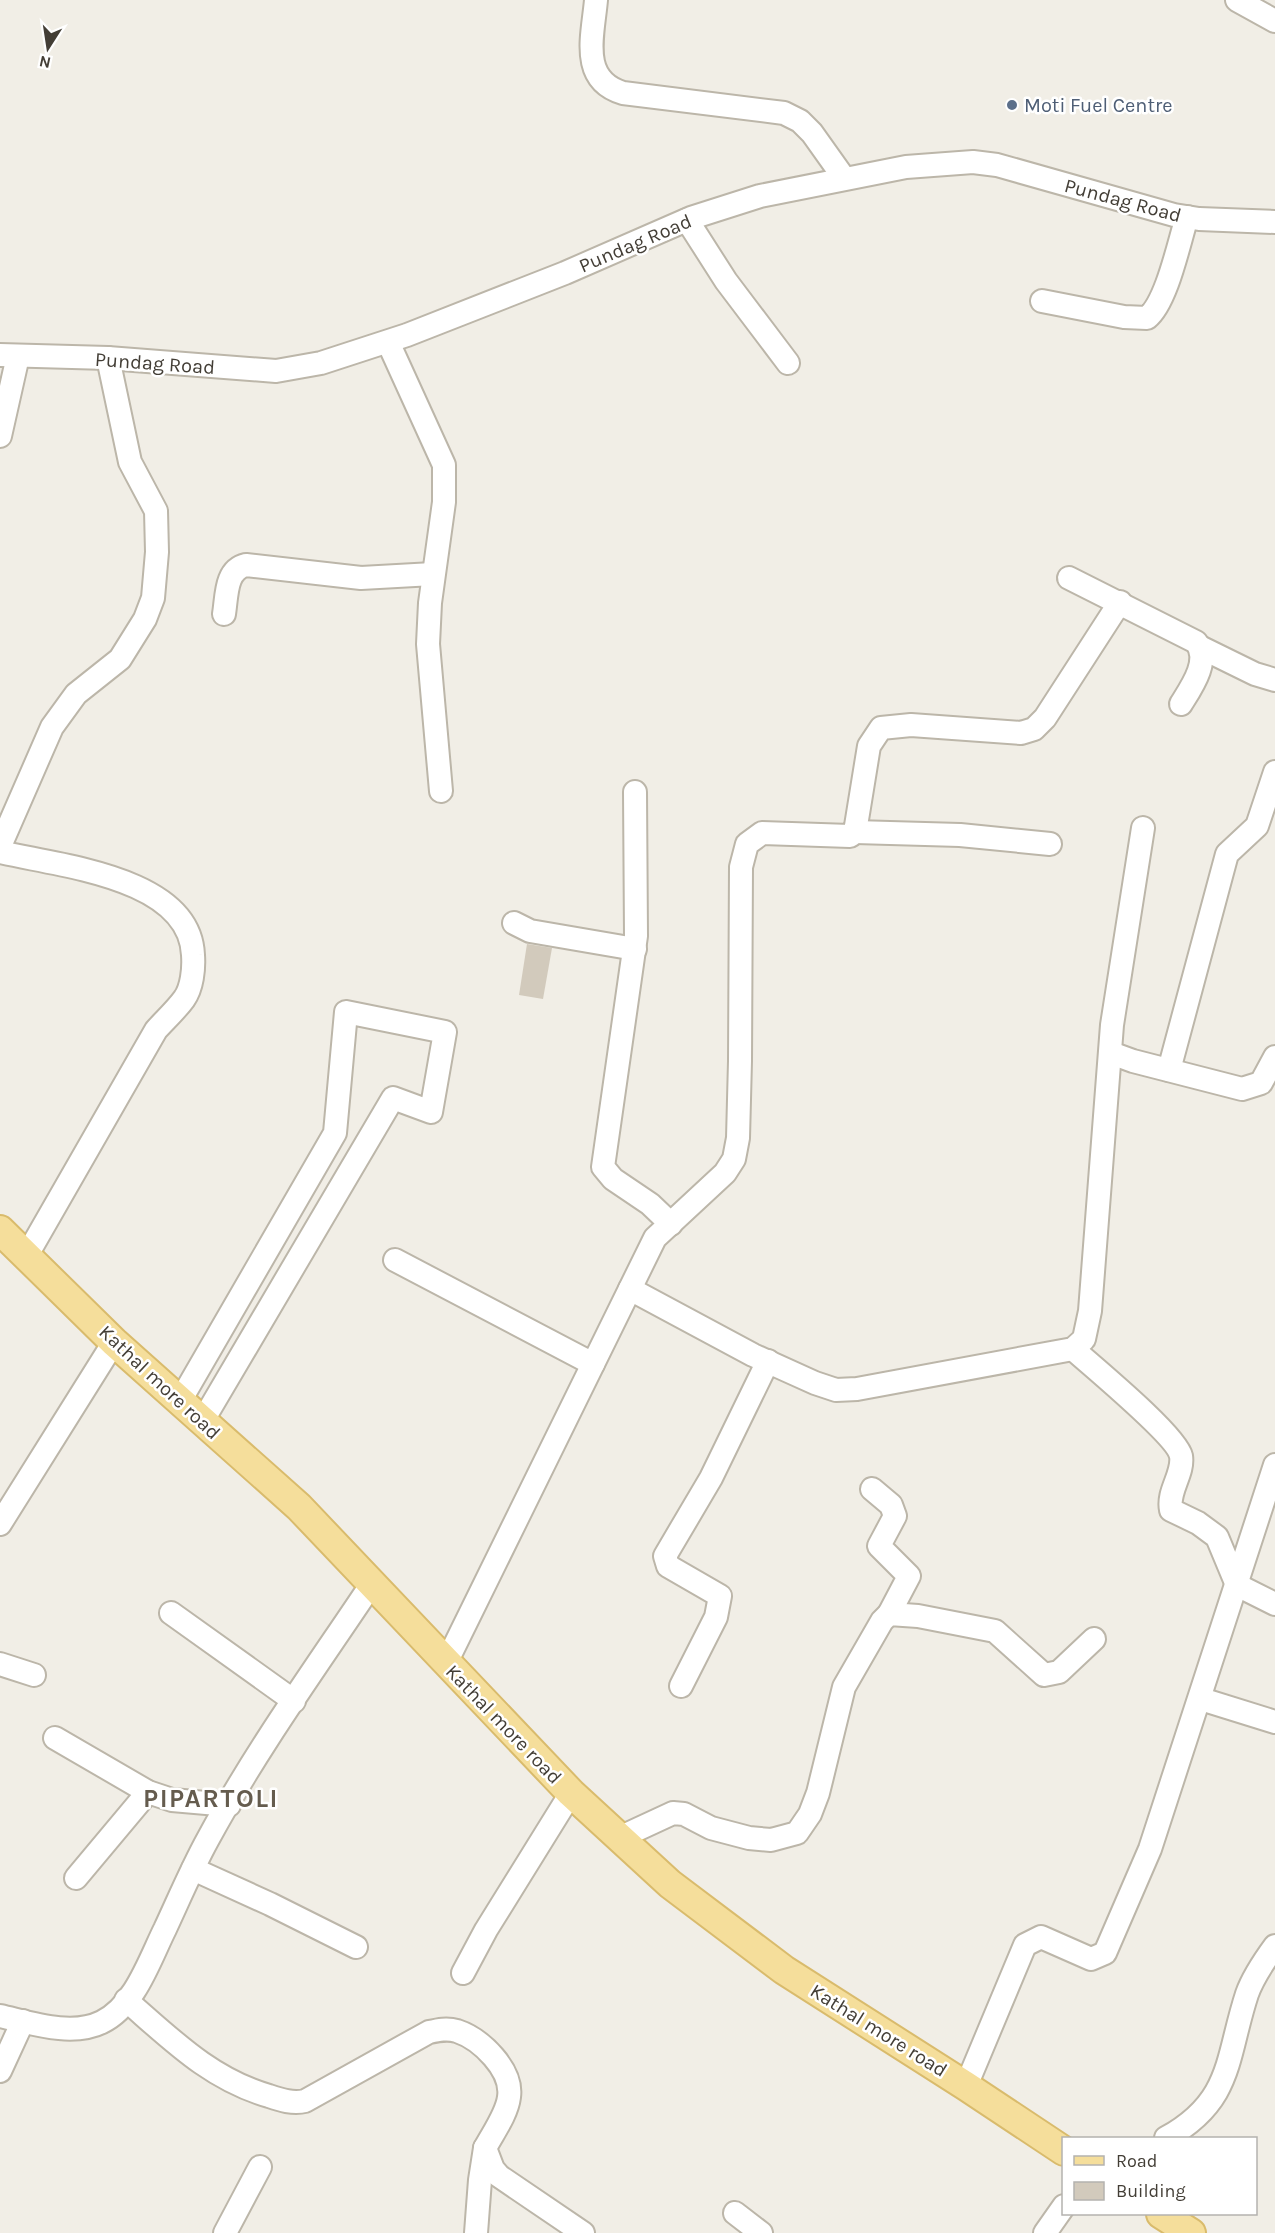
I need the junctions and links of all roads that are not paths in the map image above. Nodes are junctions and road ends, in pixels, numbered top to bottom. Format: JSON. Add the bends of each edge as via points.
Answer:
{"nodes":[{"id":1,"x":596,"y":0,"type":"edge"},
{"id":2,"x":1237,"y":0,"type":"edge"},
{"id":3,"x":1275,"y":21,"type":"edge"},
{"id":4,"x":844,"y":178,"type":"junction"},
{"id":5,"x":1187,"y":217,"type":"junction"},
{"id":6,"x":687,"y":220,"type":"junction"},
{"id":7,"x":1275,"y":222,"type":"edge"},
{"id":8,"x":1042,"y":301,"type":"dead end"},
{"id":9,"x":388,"y":342,"type":"junction"},
{"id":10,"x":9,"y":356,"type":"edge"},
{"id":11,"x":108,"y":358,"type":"junction"},
{"id":12,"x":788,"y":363,"type":"dead end"},
{"id":13,"x":0,"y":436,"type":"edge"},
{"id":14,"x":433,"y":574,"type":"junction"},
{"id":15,"x":1069,"y":578,"type":"dead end"},
{"id":16,"x":1120,"y":602,"type":"junction"},
{"id":17,"x":224,"y":615,"type":"dead end"},
{"id":18,"x":1200,"y":647,"type":"junction"},
{"id":19,"x":1275,"y":680,"type":"edge"},
{"id":20,"x":1181,"y":704,"type":"dead end"},
{"id":21,"x":1275,"y":772,"type":"edge"},
{"id":22,"x":441,"y":791,"type":"dead end"},
{"id":23,"x":635,"y":792,"type":"dead end"},
{"id":24,"x":1143,"y":828,"type":"dead end"},
{"id":25,"x":855,"y":832,"type":"junction"},
{"id":26,"x":1050,"y":844,"type":"dead end"},
{"id":27,"x":0,"y":846,"type":"edge"},
{"id":28,"x":0,"y":852,"type":"edge"},
{"id":29,"x":514,"y":923,"type":"dead end"},
{"id":30,"x":635,"y":949,"type":"junction"},
{"id":31,"x":1111,"y":1053,"type":"junction"},
{"id":32,"x":1275,"y":1057,"type":"edge"},
{"id":33,"x":1169,"y":1070,"type":"junction"},
{"id":34,"x":671,"y":1224,"type":"junction"},
{"id":35,"x":0,"y":1230,"type":"edge"},
{"id":36,"x":27,"y":1255,"type":"junction"},
{"id":37,"x":395,"y":1260,"type":"dead end"},
{"id":38,"x":630,"y":1289,"type":"junction"},
{"id":39,"x":114,"y":1342,"type":"junction"},
{"id":40,"x":1073,"y":1349,"type":"junction"},
{"id":41,"x":768,"y":1361,"type":"junction"},
{"id":42,"x":593,"y":1364,"type":"junction"},
{"id":43,"x":180,"y":1401,"type":"junction"},
{"id":44,"x":202,"y":1422,"type":"junction"},
{"id":45,"x":1275,"y":1465,"type":"edge"},
{"id":46,"x":872,"y":1489,"type":"dead end"},
{"id":47,"x":0,"y":1524,"type":"edge"},
{"id":48,"x":373,"y":1582,"type":"junction"},
{"id":49,"x":1237,"y":1585,"type":"junction"},
{"id":50,"x":1275,"y":1604,"type":"edge"},
{"id":51,"x":171,"y":1613,"type":"dead end"},
{"id":52,"x":889,"y":1614,"type":"junction"},
{"id":53,"x":1094,"y":1639,"type":"dead end"},
{"id":54,"x":446,"y":1663,"type":"junction"},
{"id":55,"x":0,"y":1664,"type":"edge"},
{"id":56,"x":33,"y":1675,"type":"dead end"},
{"id":57,"x":681,"y":1686,"type":"dead end"},
{"id":58,"x":1201,"y":1699,"type":"junction"},
{"id":59,"x":294,"y":1701,"type":"junction"},
{"id":60,"x":1275,"y":1722,"type":"edge"},
{"id":61,"x":55,"y":1738,"type":"dead end"},
{"id":62,"x":148,"y":1792,"type":"junction"},
{"id":63,"x":572,"y":1793,"type":"junction"},
{"id":64,"x":229,"y":1805,"type":"junction"},
{"id":65,"x":619,"y":1838,"type":"junction"},
{"id":66,"x":193,"y":1869,"type":"junction"},
{"id":67,"x":76,"y":1878,"type":"dead end"},
{"id":68,"x":1275,"y":1946,"type":"edge"},
{"id":69,"x":356,"y":1947,"type":"dead end"},
{"id":70,"x":463,"y":1974,"type":"dead end"},
{"id":71,"x":126,"y":2000,"type":"junction"},
{"id":72,"x":0,"y":2016,"type":"edge"},
{"id":73,"x":23,"y":2022,"type":"junction"},
{"id":74,"x":0,"y":2071,"type":"edge"},
{"id":75,"x":966,"y":2085,"type":"junction"},
{"id":76,"x":1170,"y":2137,"type":"edge"},
{"id":77,"x":485,"y":2148,"type":"junction"},
{"id":78,"x":1062,"y":2150,"type":"edge"},
{"id":79,"x":260,"y":2167,"type":"dead end"},
{"id":80,"x":1062,"y":2209,"type":"edge"},
{"id":81,"x":735,"y":2213,"type":"dead end"},
{"id":82,"x":1163,"y":2215,"type":"edge"},
{"id":83,"x":225,"y":2233,"type":"edge"},
{"id":84,"x":476,"y":2233,"type":"edge"},
{"id":85,"x":583,"y":2233,"type":"edge"},
{"id":86,"x":761,"y":2233,"type":"edge"},
{"id":87,"x":1045,"y":2233,"type":"edge"},
{"id":88,"x":1191,"y":2233,"type":"edge"}],
"edges":[{"from":1,"to":4,"type":"street","via":[[590,52],[596,74],[606,85],[623,93],[793,116],[812,133]]},
{"from":2,"to":3,"type":"street"},
{"from":4,"to":5,"type":"street","name":"Pundag Road","via":[[973,162],[998,165]]},
{"from":4,"to":6,"type":"street","name":"Pundag Road","via":[[760,196]]},
{"from":5,"to":7,"type":"street","name":"Pundag Road"},
{"from":5,"to":8,"type":"street","via":[[1164,290],[1147,318],[1124,318]]},
{"from":6,"to":9,"type":"street","name":"Pundag Road"},
{"from":6,"to":12,"type":"street","via":[[726,281]]},
{"from":9,"to":11,"type":"street","name":"Pundag Road","via":[[321,363],[276,370]]},
{"from":9,"to":14,"type":"street","via":[[444,465],[444,502]]},
{"from":10,"to":11,"type":"street","name":"Pundag Road"},
{"from":10,"to":13,"type":"street"},
{"from":11,"to":27,"type":"street","via":[[130,462],[156,511],[158,552],[153,598],[120,659],[76,694],[52,727]]},
{"from":14,"to":17,"type":"street","via":[[361,578],[246,565],[235,568],[231,574]]},
{"from":14,"to":22,"type":"street","via":[[428,644]]},
{"from":15,"to":16,"type":"street"},
{"from":16,"to":18,"type":"street","via":[[1189,637]]},
{"from":16,"to":25,"type":"street","via":[[1034,729],[1021,733],[890,725],[878,730],[869,746]]},
{"from":18,"to":19,"type":"street"},
{"from":18,"to":20,"type":"street","via":[[1197,679]]},
{"from":21,"to":33,"type":"street","via":[[1257,826],[1227,854]]},
{"from":23,"to":30,"type":"street"},
{"from":24,"to":31,"type":"street"},
{"from":25,"to":26,"type":"street","via":[[960,835]]},
{"from":25,"to":34,"type":"street","via":[[850,836],[762,833],[747,844],[741,867],[740,1061],[734,1159],[725,1173]]},
{"from":28,"to":36,"type":"street","via":[[124,880],[145,889],[177,915],[193,943],[193,970],[184,999],[156,1030]]},
{"from":29,"to":30,"type":"street","via":[[530,932]]},
{"from":30,"to":34,"type":"street","via":[[603,1167]]},
{"from":31,"to":33,"type":"street"},
{"from":31,"to":40,"type":"street","via":[[1092,1300],[1084,1339]]},
{"from":32,"to":33,"type":"street","via":[[1267,1075],[1252,1088],[1242,1089]]},
{"from":34,"to":38,"type":"street","via":[[655,1238]]},
{"from":35,"to":36,"type":"main road","name":"Kathal more road"},
{"from":36,"to":39,"type":"main road","name":"Kathal more road"},
{"from":37,"to":42,"type":"street"},
{"from":38,"to":41,"type":"street"},
{"from":38,"to":42,"type":"street"},
{"from":39,"to":43,"type":"main road","name":"Kathal more road"},
{"from":39,"to":47,"type":"street"},
{"from":40,"to":41,"type":"street","via":[[836,1390]]},
{"from":40,"to":49,"type":"street","via":[[1174,1443],[1181,1458],[1171,1510],[1217,1537]]},
{"from":41,"to":57,"type":"street","via":[[711,1479],[665,1556],[668,1566],[720,1596],[716,1617]]},
{"from":42,"to":54,"type":"street"},
{"from":43,"to":44,"type":"main road","name":"Kathal more road"},
{"from":43,"to":44,"type":"street","via":[[335,1132],[346,1012],[445,1032],[431,1112],[393,1098]]},
{"from":44,"to":48,"type":"main road","name":"Kathal more road","via":[[299,1507]]},
{"from":45,"to":49,"type":"street"},
{"from":46,"to":52,"type":"street","via":[[891,1505],[896,1516],[879,1546],[909,1576]]},
{"from":48,"to":54,"type":"main road","name":"Kathal more road"},
{"from":48,"to":59,"type":"street"},
{"from":49,"to":50,"type":"street"},
{"from":49,"to":58,"type":"street"},
{"from":51,"to":59,"type":"street"},
{"from":52,"to":53,"type":"street","via":[[995,1631],[1044,1675],[1059,1672]]},
{"from":52,"to":65,"type":"street","via":[[844,1687],[818,1793],[797,1833],[771,1840],[749,1838],[673,1813]]},
{"from":54,"to":63,"type":"main road","name":"Kathal more road"},
{"from":55,"to":56,"type":"street"},
{"from":58,"to":60,"type":"street"},
{"from":58,"to":75,"type":"street","via":[[1150,1849],[1105,1953],[1091,1959],[1041,1937],[1025,1945]]},
{"from":59,"to":64,"type":"street"},
{"from":61,"to":62,"type":"street"},
{"from":62,"to":64,"type":"street","via":[[172,1800]]},
{"from":62,"to":67,"type":"street"},
{"from":63,"to":65,"type":"main road","name":"Kathal more road"},
{"from":63,"to":70,"type":"street"},
{"from":64,"to":66,"type":"street"},
{"from":65,"to":75,"type":"main road","name":"Kathal more road","via":[[670,1884],[784,1970]]},
{"from":66,"to":69,"type":"street"},
{"from":66,"to":71,"type":"street","via":[[144,1973]]},
{"from":68,"to":76,"type":"street","via":[[1247,1994],[1224,2079],[1209,2104],[1187,2127]]},
{"from":71,"to":73,"type":"street","via":[[102,2022],[78,2029]]},
{"from":71,"to":77,"type":"street","via":[[223,2079],[296,2102],[305,2101],[429,2032],[458,2031],[494,2058],[508,2084],[510,2097],[506,2109]]},
{"from":72,"to":73,"type":"street"},
{"from":73,"to":74,"type":"street"},
{"from":75,"to":78,"type":"main road","name":"Kathal more road"},
{"from":77,"to":84,"type":"street"},
{"from":77,"to":85,"type":"street","via":[[500,2176]]},
{"from":79,"to":83,"type":"street"},
{"from":80,"to":87,"type":"street"},
{"from":81,"to":86,"type":"street"},
{"from":82,"to":88,"type":"main road"}]}
